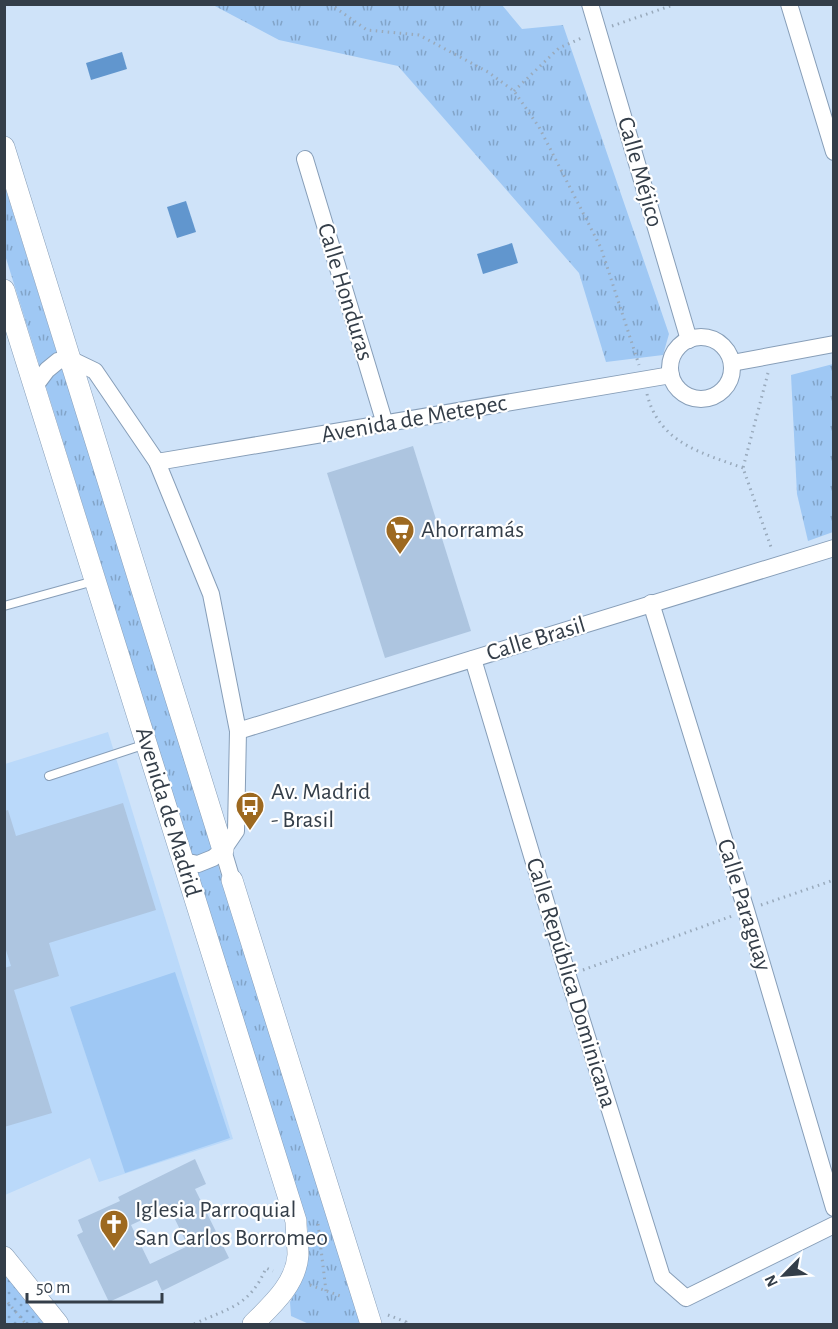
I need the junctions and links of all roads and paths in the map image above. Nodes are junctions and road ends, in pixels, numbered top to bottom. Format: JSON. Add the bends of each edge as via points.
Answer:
{"nodes":[{"id":1,"x":330,"y":4,"type":"edge"},
{"id":2,"x":590,"y":4,"type":"edge"},
{"id":3,"x":676,"y":4,"type":"edge"},
{"id":4,"x":789,"y":4,"type":"edge"},
{"id":5,"x":598,"y":31,"type":"junction"},
{"id":6,"x":514,"y":91,"type":"junction"},
{"id":7,"x":4,"y":147,"type":"edge"},
{"id":8,"x":834,"y":152,"type":"edge"},
{"id":9,"x":305,"y":159,"type":"dead end"},
{"id":10,"x":4,"y":290,"type":"edge"},
{"id":11,"x":10,"y":327,"type":"edge"},
{"id":12,"x":689,"y":340,"type":"junction"},
{"id":13,"x":834,"y":344,"type":"edge"},
{"id":14,"x":766,"y":357,"type":"junction"},
{"id":15,"x":70,"y":359,"type":"junction"},
{"id":16,"x":732,"y":363,"type":"junction"},
{"id":17,"x":671,"y":375,"type":"junction"},
{"id":18,"x":644,"y":380,"type":"junction"},
{"id":19,"x":35,"y":386,"type":"junction"},
{"id":20,"x":385,"y":424,"type":"junction"},
{"id":21,"x":157,"y":462,"type":"junction"},
{"id":22,"x":743,"y":468,"type":"junction"},
{"id":23,"x":833,"y":549,"type":"edge"},
{"id":24,"x":777,"y":566,"type":"junction"},
{"id":25,"x":96,"y":581,"type":"junction"},
{"id":26,"x":651,"y":603,"type":"junction"},
{"id":27,"x":4,"y":606,"type":"edge"},
{"id":28,"x":473,"y":659,"type":"junction"},
{"id":29,"x":238,"y":731,"type":"junction"},
{"id":30,"x":146,"y":744,"type":"junction"},
{"id":31,"x":49,"y":776,"type":"dead end"},
{"id":32,"x":223,"y":850,"type":"junction"},
{"id":33,"x":183,"y":861,"type":"junction"},
{"id":34,"x":232,"y":880,"type":"joint"},
{"id":35,"x":834,"y":880,"type":"edge"},
{"id":36,"x":746,"y":910,"type":"junction"},
{"id":37,"x":568,"y":976,"type":"junction"},
{"id":38,"x":834,"y":1208,"type":"edge"},
{"id":39,"x":834,"y":1225,"type":"edge"},
{"id":40,"x":4,"y":1257,"type":"edge"},
{"id":41,"x":4,"y":1298,"type":"edge"},
{"id":42,"x":26,"y":1324,"type":"edge"},
{"id":43,"x":58,"y":1324,"type":"edge"},
{"id":44,"x":253,"y":1324,"type":"edge"},
{"id":45,"x":371,"y":1324,"type":"edge"}],
"edges":[{"from":1,"to":6,"type":"path","via":[[367,30],[418,35],[488,72]]},
{"from":2,"to":5,"type":"street","name":"Calle Méjico"},
{"from":3,"to":5,"type":"path"},
{"from":4,"to":8,"type":"street"},
{"from":5,"to":6,"type":"path","via":[[559,48]]},
{"from":5,"to":12,"type":"street","name":"Calle Méjico"},
{"from":6,"to":18,"type":"path","via":[[539,127],[601,248]]},
{"from":7,"to":15,"type":"street","name":"Avenida de Madrid"},
{"from":9,"to":20,"type":"street","name":"Calle Honduras"},
{"from":10,"to":11,"type":"street","name":"Avenida de Madrid"},
{"from":11,"to":19,"type":"street","name":"Avenida de Madrid"},
{"from":12,"to":16,"type":"street","via":[[698,337],[716,341]]},
{"from":12,"to":17,"type":"street","via":[[673,354]]},
{"from":13,"to":14,"type":"street"},
{"from":14,"to":16,"type":"street"},
{"from":14,"to":22,"type":"path","via":[[769,375]]},
{"from":15,"to":19,"type":"street","via":[[58,361]]},
{"from":15,"to":21,"type":"street","name":"Avenida de Madrid","via":[[95,371]]},
{"from":15,"to":32,"type":"street","name":"Avenida de Madrid"},
{"from":16,"to":17,"type":"street","via":[[732,374],[722,392],[702,400],[682,393]]},
{"from":17,"to":18,"type":"street","name":"Avenida de Metepec"},
{"from":18,"to":20,"type":"street","name":"Avenida de Metepec"},
{"from":18,"to":22,"type":"path","via":[[654,410],[681,443]]},
{"from":19,"to":25,"type":"street","name":"Avenida de Madrid"},
{"from":20,"to":21,"type":"street","name":"Avenida de Metepec"},
{"from":21,"to":29,"type":"street","name":"Avenida de Madrid","via":[[211,594]]},
{"from":22,"to":24,"type":"path"},
{"from":23,"to":24,"type":"street","name":"Calle Brasil"},
{"from":24,"to":26,"type":"street","name":"Calle Brasil"},
{"from":25,"to":27,"type":"lane"},
{"from":25,"to":30,"type":"street","name":"Avenida de Madrid"},
{"from":26,"to":28,"type":"street","name":"Calle Brasil"},
{"from":26,"to":36,"type":"street","name":"Calle Paraguay"},
{"from":28,"to":29,"type":"street","name":"Calle Brasil"},
{"from":28,"to":37,"type":"street","name":"Calle República Dominicana"},
{"from":29,"to":32,"type":"street","name":"Avenida de Madrid","via":[[236,831]]},
{"from":30,"to":31,"type":"lane"},
{"from":30,"to":33,"type":"street","name":"Avenida de Madrid"},
{"from":32,"to":33,"type":"street","via":[[206,862]]},
{"from":32,"to":34,"type":"street","name":"Avenida de Madrid"},
{"from":33,"to":44,"type":"street","name":"Avenida de Madrid","via":[[296,1221],[298,1256],[292,1279]]},
{"from":34,"to":45,"type":"street","name":"Avenida de Madrid"},
{"from":35,"to":36,"type":"path"},
{"from":36,"to":37,"type":"path"},
{"from":36,"to":38,"type":"street","name":"Calle Paraguay"},
{"from":37,"to":39,"type":"street","name":"Calle República Dominicana","via":[[662,1277],[686,1298]]},
{"from":40,"to":43,"type":"street"},
{"from":41,"to":42,"type":"path"}]}
